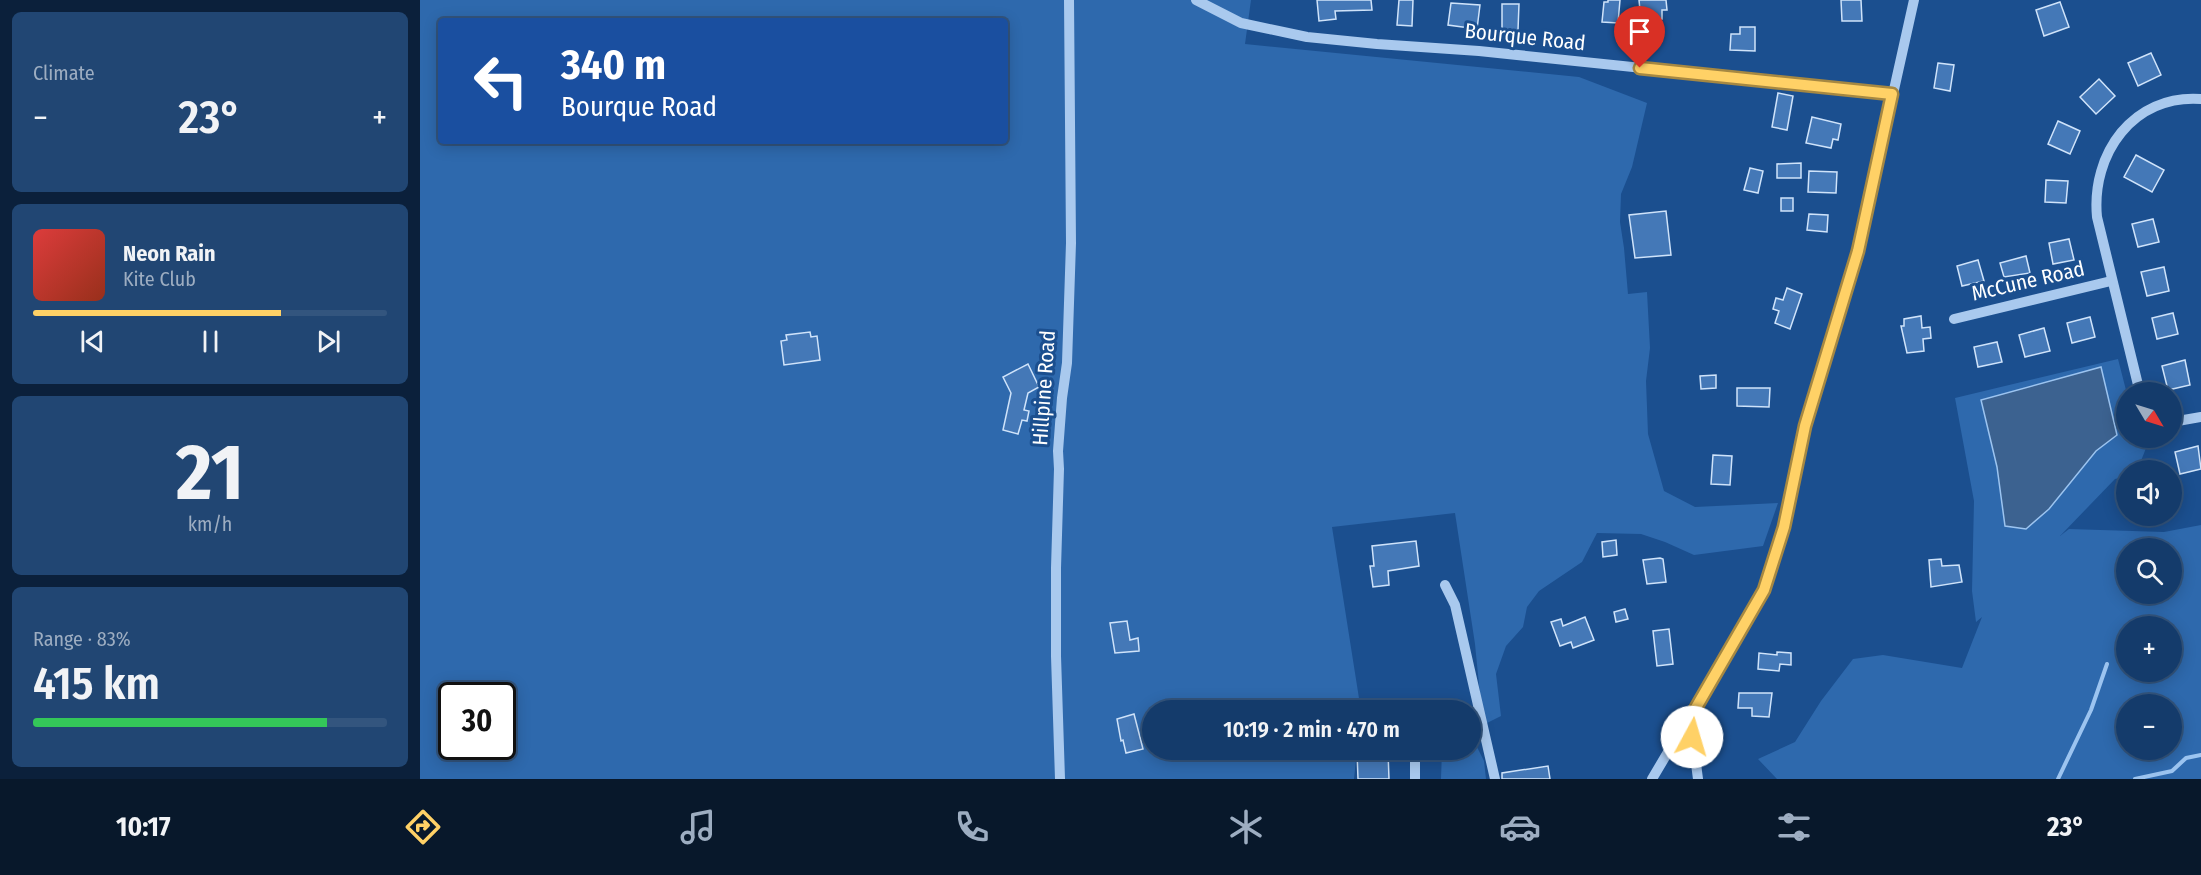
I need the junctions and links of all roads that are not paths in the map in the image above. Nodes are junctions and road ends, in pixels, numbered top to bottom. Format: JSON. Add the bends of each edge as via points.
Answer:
{"nodes":[{"id":1,"x":1069,"y":0,"type":"edge"},
{"id":2,"x":1196,"y":0,"type":"edge"},
{"id":3,"x":1914,"y":0,"type":"edge"},
{"id":4,"x":1892,"y":94,"type":"junction"},
{"id":5,"x":2201,"y":99,"type":"edge"},
{"id":6,"x":2111,"y":281,"type":"junction"},
{"id":7,"x":1954,"y":319,"type":"dead end"},
{"id":8,"x":2137,"y":382,"type":"edge"},
{"id":9,"x":2201,"y":417,"type":"edge"},
{"id":10,"x":2182,"y":420,"type":"edge"},
{"id":11,"x":1445,"y":585,"type":"dead end"},
{"id":12,"x":1472,"y":700,"type":"edge"},
{"id":13,"x":1690,"y":718,"type":"junction"},
{"id":14,"x":1481,"y":734,"type":"edge"},
{"id":15,"x":1415,"y":760,"type":"edge"},
{"id":16,"x":1060,"y":779,"type":"edge"},
{"id":17,"x":1415,"y":779,"type":"edge"},
{"id":18,"x":1495,"y":779,"type":"edge"},
{"id":19,"x":1652,"y":779,"type":"edge"},
{"id":20,"x":1698,"y":779,"type":"edge"}],
"edges":[{"from":1,"to":16,"type":"street","name":"Hillpine Road","via":[[1071,243],[1067,363],[1058,451],[1056,568]]},
{"from":2,"to":4,"type":"street","name":"Bourque Road","via":[[1241,23],[1307,37]]},
{"from":3,"to":4,"type":"street"},
{"from":4,"to":13,"type":"street","via":[[1858,251],[1805,426],[1773,567],[1764,590]]},
{"from":5,"to":6,"type":"street","via":[[2180,99],[2141,114],[2109,148],[2095,204]]},
{"from":6,"to":7,"type":"street","name":"McCune Road"},
{"from":6,"to":8,"type":"street"},
{"from":9,"to":10,"type":"street"},
{"from":11,"to":12,"type":"street","via":[[1455,605]]},
{"from":13,"to":19,"type":"street"},
{"from":13,"to":20,"type":"street"},
{"from":14,"to":18,"type":"street"},
{"from":15,"to":17,"type":"street"}]}
